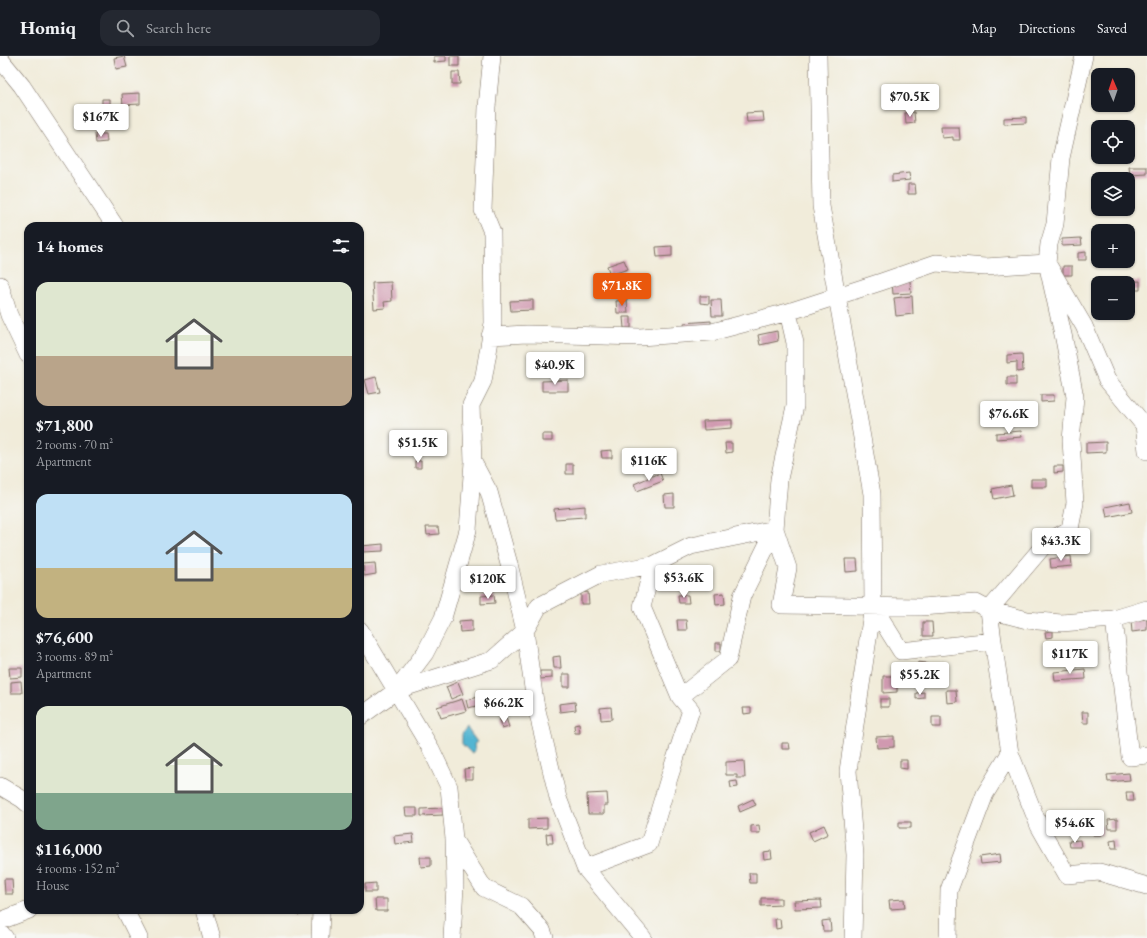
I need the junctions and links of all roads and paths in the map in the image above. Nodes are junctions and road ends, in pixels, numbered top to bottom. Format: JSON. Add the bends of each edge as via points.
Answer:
{"nodes":[{"id":1,"x":492,"y":56,"type":"edge"},
{"id":2,"x":818,"y":56,"type":"edge"},
{"id":3,"x":1084,"y":56,"type":"edge"},
{"id":4,"x":0,"y":59,"type":"edge"},
{"id":5,"x":111,"y":222,"type":"edge"},
{"id":6,"x":1047,"y":263,"type":"junction"},
{"id":7,"x":0,"y":285,"type":"edge"},
{"id":8,"x":837,"y":296,"type":"junction"},
{"id":9,"x":788,"y":312,"type":"junction"},
{"id":10,"x":490,"y":336,"type":"junction"},
{"id":11,"x":24,"y":346,"type":"edge"},
{"id":12,"x":1147,"y":450,"type":"edge"},
{"id":13,"x":473,"y":462,"type":"junction"},
{"id":14,"x":775,"y":529,"type":"junction"},
{"id":15,"x":654,"y":565,"type":"junction"},
{"id":16,"x":873,"y":606,"type":"junction"},
{"id":17,"x":1147,"y":609,"type":"edge"},
{"id":18,"x":989,"y":610,"type":"junction"},
{"id":19,"x":1114,"y":619,"type":"junction"},
{"id":20,"x":524,"y":631,"type":"junction"},
{"id":21,"x":364,"y":636,"type":"edge"},
{"id":22,"x":993,"y":641,"type":"junction"},
{"id":23,"x":397,"y":690,"type":"junction"},
{"id":24,"x":680,"y":697,"type":"junction"},
{"id":25,"x":364,"y":714,"type":"edge"},
{"id":26,"x":1010,"y":754,"type":"junction"},
{"id":27,"x":1147,"y":755,"type":"edge"},
{"id":28,"x":0,"y":786,"type":"edge"},
{"id":29,"x":24,"y":801,"type":"edge"},
{"id":30,"x":454,"y":839,"type":"junction"},
{"id":31,"x":585,"y":868,"type":"junction"},
{"id":32,"x":1147,"y":886,"type":"edge"},
{"id":33,"x":24,"y":912,"type":"edge"},
{"id":34,"x":127,"y":914,"type":"edge"},
{"id":35,"x":138,"y":914,"type":"edge"},
{"id":36,"x":205,"y":914,"type":"edge"},
{"id":37,"x":321,"y":914,"type":"edge"},
{"id":38,"x":0,"y":920,"type":"edge"},
{"id":39,"x":0,"y":932,"type":"edge"},
{"id":40,"x":139,"y":937,"type":"edge"},
{"id":41,"x":5,"y":938,"type":"edge"},
{"id":42,"x":212,"y":938,"type":"edge"},
{"id":43,"x":320,"y":938,"type":"edge"},
{"id":44,"x":452,"y":938,"type":"edge"},
{"id":45,"x":546,"y":938,"type":"edge"},
{"id":46,"x":643,"y":938,"type":"edge"},
{"id":47,"x":853,"y":938,"type":"edge"},
{"id":48,"x":948,"y":938,"type":"edge"}],
"edges":[{"from":1,"to":10,"type":"street","via":[[487,107],[483,210],[492,232],[493,323]]},
{"from":2,"to":8,"type":"street","via":[[821,206]]},
{"from":3,"to":6,"type":"street","via":[[1061,158],[1055,224]]},
{"from":4,"to":5,"type":"street","via":[[22,86]]},
{"from":6,"to":8,"type":"street","via":[[985,267],[936,263]]},
{"from":6,"to":12,"type":"street","via":[[1084,326],[1107,380],[1144,426]]},
{"from":6,"to":18,"type":"street","via":[[1075,397],[1071,440],[1076,503],[1070,529],[1046,543]]},
{"from":7,"to":11,"type":"street","via":[[9,315]]},
{"from":8,"to":9,"type":"street"},
{"from":8,"to":16,"type":"street","via":[[872,494]]},
{"from":9,"to":10,"type":"street","via":[[712,332],[640,337],[527,334]]},
{"from":9,"to":14,"type":"street","via":[[795,343],[795,406],[779,479]]},
{"from":10,"to":13,"type":"street","via":[[483,382],[471,406]]},
{"from":13,"to":20,"type":"street","via":[[489,492]]},
{"from":13,"to":23,"type":"street","via":[[468,530],[443,618],[425,653]]},
{"from":14,"to":15,"type":"street","via":[[691,546]]},
{"from":14,"to":16,"type":"street","via":[[788,568],[781,605]]},
{"from":14,"to":24,"type":"street","via":[[742,596],[728,659]]},
{"from":15,"to":20,"type":"street","via":[[601,574],[587,581],[539,606]]},
{"from":15,"to":24,"type":"street","via":[[642,607]]},
{"from":16,"to":18,"type":"street","via":[[976,604]]},
{"from":16,"to":22,"type":"street","via":[[901,652]]},
{"from":16,"to":47,"type":"street","via":[[848,771],[855,855]]},
{"from":17,"to":19,"type":"street"},
{"from":18,"to":19,"type":"street","via":[[1027,620],[1061,623]]},
{"from":18,"to":22,"type":"street"},
{"from":19,"to":27,"type":"street","via":[[1130,757]]},
{"from":20,"to":23,"type":"street","via":[[492,660]]},
{"from":20,"to":31,"type":"street","via":[[535,702],[558,798]]},
{"from":21,"to":23,"type":"street"},
{"from":22,"to":26,"type":"street"},
{"from":23,"to":25,"type":"street"},
{"from":23,"to":30,"type":"street","via":[[431,749],[449,787]]},
{"from":24,"to":31,"type":"street","via":[[691,710],[649,844]]},
{"from":26,"to":32,"type":"street","via":[[1039,826],[1067,875],[1099,872]]},
{"from":26,"to":48,"type":"street","via":[[985,794],[949,890]]},
{"from":28,"to":29,"type":"street"},
{"from":30,"to":44,"type":"street"},
{"from":30,"to":45,"type":"street","via":[[484,888],[521,906]]},
{"from":31,"to":46,"type":"street"},
{"from":33,"to":38,"type":"street"},
{"from":34,"to":40,"type":"street"},
{"from":35,"to":40,"type":"street"},
{"from":36,"to":42,"type":"street"},
{"from":37,"to":43,"type":"street"},
{"from":39,"to":41,"type":"street"}]}
